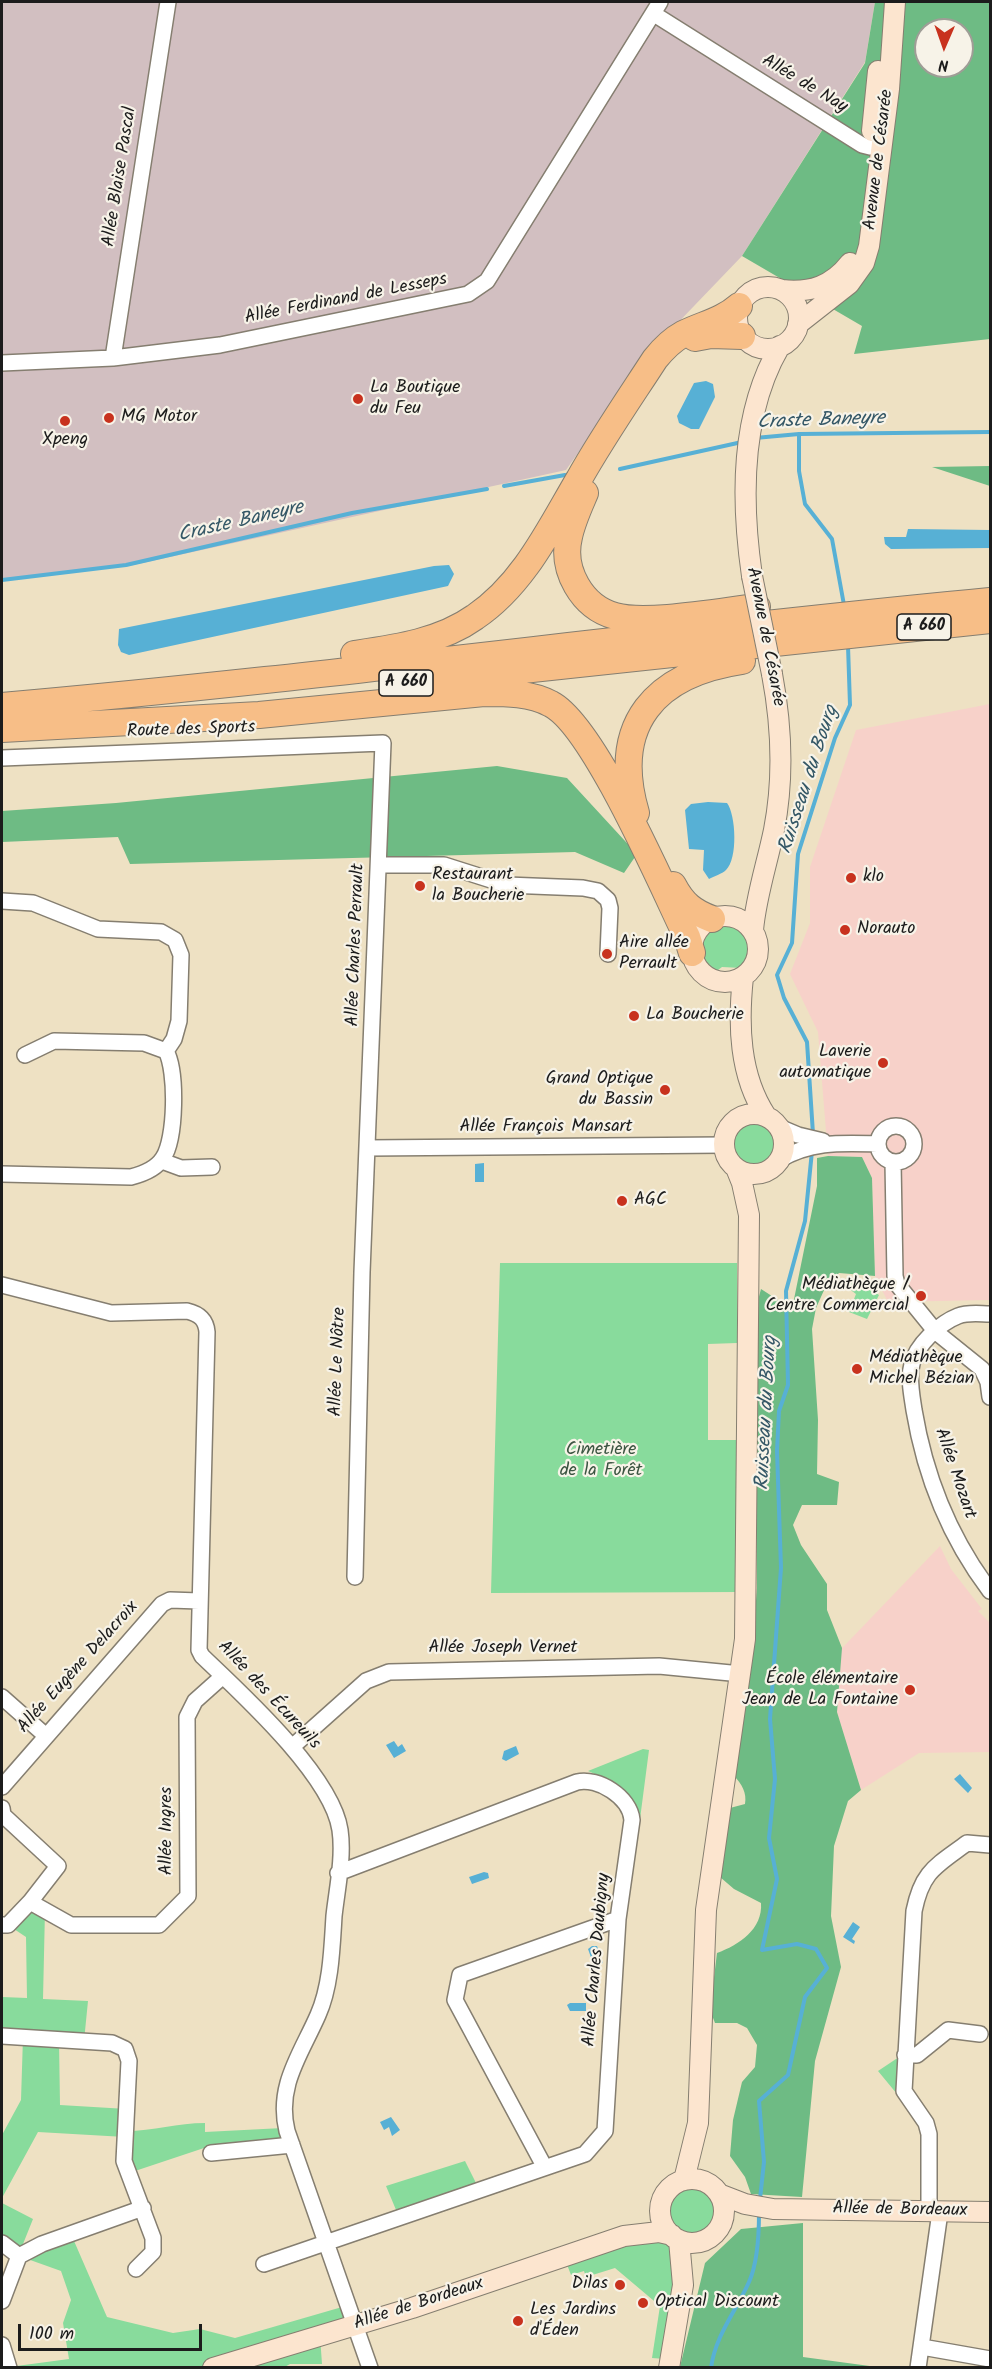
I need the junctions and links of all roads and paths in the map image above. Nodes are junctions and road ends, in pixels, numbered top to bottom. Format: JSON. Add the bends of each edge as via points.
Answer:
{"nodes":[{"id":1,"x":168,"y":2,"type":"edge"},
{"id":2,"x":894,"y":2,"type":"edge"},
{"id":3,"x":657,"y":8,"type":"edge"},
{"id":4,"x":885,"y":123,"type":"junction"},
{"id":5,"x":870,"y":147,"type":"junction"},
{"id":6,"x":873,"y":222,"type":"junction"},
{"id":7,"x":782,"y":290,"type":"junction"},
{"id":8,"x":739,"y":306,"type":"junction"},
{"id":9,"x":798,"y":324,"type":"junction"},
{"id":10,"x":746,"y":340,"type":"junction"},
{"id":11,"x":780,"y":346,"type":"junction"},
{"id":12,"x":113,"y":358,"type":"junction"},
{"id":13,"x":2,"y":363,"type":"edge"},
{"id":14,"x":757,"y":398,"type":"junction"},
{"id":15,"x":588,"y":474,"type":"junction"},
{"id":16,"x":990,"y":591,"type":"edge"},
{"id":17,"x":990,"y":601,"type":"edge"},
{"id":18,"x":810,"y":610,"type":"junction"},
{"id":19,"x":860,"y":622,"type":"junction"},
{"id":20,"x":990,"y":622,"type":"edge"},
{"id":21,"x":826,"y":643,"type":"junction"},
{"id":22,"x":2,"y":697,"type":"edge"},
{"id":23,"x":2,"y":706,"type":"edge"},
{"id":24,"x":2,"y":722,"type":"edge"},
{"id":25,"x":2,"y":729,"type":"edge"},
{"id":26,"x":383,"y":743,"type":"joint"},
{"id":27,"x":2,"y":758,"type":"edge"},
{"id":28,"x":380,"y":865,"type":"junction"},
{"id":29,"x":762,"y":874,"type":"junction"},
{"id":30,"x":2,"y":901,"type":"edge"},
{"id":31,"x":718,"y":917,"type":"junction"},
{"id":32,"x":753,"y":930,"type":"junction"},
{"id":33,"x":692,"y":953,"type":"junction"},
{"id":34,"x":608,"y":954,"type":"dead end"},
{"id":35,"x":742,"y":977,"type":"junction"},
{"id":36,"x":710,"y":979,"type":"junction"},
{"id":37,"x":739,"y":1021,"type":"junction"},
{"id":38,"x":166,"y":1051,"type":"junction"},
{"id":39,"x":26,"y":1055,"type":"dead end"},
{"id":40,"x":749,"y":1083,"type":"junction"},
{"id":41,"x":739,"y":1118,"type":"junction"},
{"id":42,"x":773,"y":1122,"type":"junction"},
{"id":43,"x":798,"y":1142,"type":"junction"},
{"id":44,"x":877,"y":1144,"type":"junction"},
{"id":45,"x":724,"y":1145,"type":"junction"},
{"id":46,"x":368,"y":1148,"type":"junction"},
{"id":47,"x":162,"y":1161,"type":"junction"},
{"id":48,"x":893,"y":1162,"type":"junction"},
{"id":49,"x":773,"y":1166,"type":"junction"},
{"id":50,"x":212,"y":1167,"type":"dead end"},
{"id":51,"x":736,"y":1168,"type":"junction"},
{"id":52,"x":2,"y":1174,"type":"edge"},
{"id":53,"x":749,"y":1215,"type":"junction"},
{"id":54,"x":2,"y":1284,"type":"edge"},
{"id":55,"x":990,"y":1314,"type":"edge"},
{"id":56,"x":936,"y":1332,"type":"junction"},
{"id":57,"x":988,"y":1374,"type":"edge"},
{"id":58,"x":990,"y":1397,"type":"edge"},
{"id":59,"x":355,"y":1577,"type":"dead end"},
{"id":60,"x":990,"y":1591,"type":"edge"},
{"id":61,"x":199,"y":1601,"type":"junction"},
{"id":62,"x":741,"y":1674,"type":"junction"},
{"id":63,"x":223,"y":1676,"type":"junction"},
{"id":64,"x":2,"y":1697,"type":"edge"},
{"id":65,"x":45,"y":1735,"type":"junction"},
{"id":66,"x":292,"y":1748,"type":"junction"},
{"id":67,"x":2,"y":1787,"type":"edge"},
{"id":68,"x":2,"y":1808,"type":"edge"},
{"id":69,"x":990,"y":1845,"type":"edge"},
{"id":70,"x":338,"y":1873,"type":"junction"},
{"id":71,"x":30,"y":1902,"type":"junction"},
{"id":72,"x":618,"y":1919,"type":"junction"},
{"id":73,"x":2,"y":1925,"type":"edge"},
{"id":74,"x":980,"y":2034,"type":"dead end"},
{"id":75,"x":2,"y":2036,"type":"edge"},
{"id":76,"x":905,"y":2055,"type":"junction"},
{"id":77,"x":698,"y":2123,"type":"junction"},
{"id":78,"x":292,"y":2145,"type":"junction"},
{"id":79,"x":211,"y":2153,"type":"dead end"},
{"id":80,"x":544,"y":2166,"type":"junction"},
{"id":81,"x":684,"y":2180,"type":"junction"},
{"id":82,"x":715,"y":2190,"type":"junction"},
{"id":83,"x":662,"y":2200,"type":"junction"},
{"id":84,"x":143,"y":2208,"type":"junction"},
{"id":85,"x":748,"y":2210,"type":"junction"},
{"id":86,"x":935,"y":2212,"type":"junction"},
{"id":87,"x":990,"y":2212,"type":"edge"},
{"id":88,"x":720,"y":2225,"type":"junction"},
{"id":89,"x":624,"y":2236,"type":"junction"},
{"id":90,"x":675,"y":2238,"type":"junction"},
{"id":91,"x":706,"y":2240,"type":"junction"},
{"id":92,"x":326,"y":2241,"type":"junction"},
{"id":93,"x":2,"y":2243,"type":"edge"},
{"id":94,"x":19,"y":2256,"type":"junction"},
{"id":95,"x":264,"y":2264,"type":"dead end"},
{"id":96,"x":136,"y":2269,"type":"dead end"},
{"id":97,"x":683,"y":2285,"type":"junction"},
{"id":98,"x":2,"y":2301,"type":"edge"},
{"id":99,"x":356,"y":2326,"type":"junction"},
{"id":100,"x":2,"y":2345,"type":"edge"},
{"id":101,"x":922,"y":2347,"type":"junction"},
{"id":102,"x":990,"y":2359,"type":"edge"},
{"id":103,"x":9,"y":2367,"type":"edge"},
{"id":104,"x":213,"y":2367,"type":"edge"},
{"id":105,"x":370,"y":2367,"type":"edge"},
{"id":106,"x":669,"y":2367,"type":"edge"},
{"id":107,"x":918,"y":2367,"type":"edge"}],
"edges":[{"from":1,"to":12,"type":"street","name":"Allée Blaise Pascal"},
{"from":2,"to":4,"type":"street","name":"Avenue de Césarée"},
{"from":2,"to":5,"type":"street","name":"Avenue de Césarée","via":[[878,69]]},
{"from":3,"to":5,"type":"street","name":"Allée de Nay"},
{"from":3,"to":12,"type":"street","name":"Allée Ferdinand de Lesseps","via":[[487,281],[476,289],[459,297],[220,345]]},
{"from":4,"to":5,"type":"street"},
{"from":4,"to":6,"type":"street","name":"Avenue de Césarée"},
{"from":5,"to":6,"type":"street"},
{"from":5,"to":7,"type":"street","name":"Avenue de Césarée","via":[[857,247],[851,262],[826,285]]},
{"from":6,"to":9,"type":"street","name":"Avenue de Césarée","via":[[864,262],[853,279]]},
{"from":7,"to":8,"type":"street","via":[[753,290]]},
{"from":7,"to":9,"type":"street","via":[[796,304]]},
{"from":8,"to":10,"type":"street","via":[[736,316]]},
{"from":8,"to":15,"type":"highway","via":[[724,318],[684,334],[665,348]]},
{"from":9,"to":11,"type":"street","via":[[789,341]]},
{"from":10,"to":11,"type":"street","via":[[759,348]]},
{"from":10,"to":14,"type":"street","name":"Avenue de Césarée","via":[[756,366]]},
{"from":10,"to":15,"type":"highway","via":[[711,335],[684,345],[672,356]]},
{"from":11,"to":14,"type":"street","name":"Avenue de Césarée"},
{"from":12,"to":13,"type":"street","name":"Allée Ferdinand de Lesseps"},
{"from":14,"to":29,"type":"street","name":"Avenue de Césarée","bridge":true,"via":[[744,517],[772,674],[781,763],[774,830]]},
{"from":15,"to":18,"type":"highway","via":[[568,538],[568,564],[575,587],[591,602],[614,616],[645,619]]},
{"from":15,"to":22,"type":"highway","via":[[512,585],[474,618],[434,637],[406,646],[198,678]]},
{"from":16,"to":19,"type":"highway"},
{"from":17,"to":19,"type":"highway","number":"A 660"},
{"from":18,"to":19,"type":"highway","number":"A 660"},
{"from":18,"to":23,"type":"highway","number":"A 660","via":[[218,687]]},
{"from":19,"to":20,"type":"highway","number":"A 660"},
{"from":19,"to":21,"type":"highway","number":"A 660"},
{"from":21,"to":24,"type":"highway","number":"A 660"},
{"from":21,"to":31,"type":"highway","via":[[716,665],[684,676],[655,697],[636,728],[628,781],[637,814],[683,902],[691,910]]},
{"from":25,"to":33,"type":"highway","via":[[259,716],[484,693],[537,698],[565,714],[588,744]]},
{"from":26,"to":27,"type":"street","name":"Route des Sports"},
{"from":26,"to":28,"type":"street","name":"Allée Charles Perrault"},
{"from":28,"to":34,"type":"street","via":[[444,865],[507,885],[598,891],[610,908]]},
{"from":28,"to":46,"type":"street","name":"Allée Charles Perrault"},
{"from":29,"to":31,"type":"street","name":"Avenue de Césarée","via":[[741,905]]},
{"from":29,"to":32,"type":"street","name":"Avenue de Césarée"},
{"from":30,"to":38,"type":"street","via":[[33,903],[98,929],[161,932],[176,940],[181,955],[179,1021]]},
{"from":31,"to":32,"type":"street","via":[[735,917]]},
{"from":31,"to":33,"type":"street","via":[[696,933]]},
{"from":32,"to":35,"type":"street","via":[[759,951],[756,962]]},
{"from":33,"to":36,"type":"street","via":[[702,973]]},
{"from":35,"to":36,"type":"street","via":[[732,982]]},
{"from":35,"to":37,"type":"street"},
{"from":36,"to":37,"type":"street","via":[[725,994]]},
{"from":37,"to":40,"type":"street"},
{"from":38,"to":39,"type":"street","via":[[144,1043],[54,1041]]},
{"from":38,"to":47,"type":"street","via":[[172,1072],[172,1131]]},
{"from":40,"to":41,"type":"street"},
{"from":40,"to":42,"type":"street"},
{"from":41,"to":42,"type":"street","via":[[748,1114]]},
{"from":41,"to":45,"type":"street","via":[[728,1129]]},
{"from":42,"to":43,"type":"street"},
{"from":42,"to":49,"type":"street","via":[[784,1144]]},
{"from":43,"to":44,"type":"street"},
{"from":43,"to":49,"type":"street"},
{"from":44,"to":48,"type":"street","via":[[884,1158]]},
{"from":44,"to":48,"type":"street","via":[[888,1127],[900,1126],[910,1132],[913,1149],[905,1159]]},
{"from":45,"to":46,"type":"street","name":"Allée François Mansart"},
{"from":45,"to":51,"type":"street","via":[[725,1154]]},
{"from":46,"to":59,"type":"street","name":"Allée Le Nôtre","via":[[357,1404]]},
{"from":47,"to":50,"type":"street","via":[[181,1168]]},
{"from":47,"to":52,"type":"street","via":[[131,1177]]},
{"from":48,"to":56,"type":"street","via":[[895,1276],[901,1291]]},
{"from":49,"to":51,"type":"street","via":[[752,1174]]},
{"from":49,"to":53,"type":"street"},
{"from":51,"to":53,"type":"street"},
{"from":53,"to":62,"type":"street","via":[[746,1609]]},
{"from":54,"to":61,"type":"street","name":"Allée des Écureuils","via":[[111,1313],[188,1311],[199,1315],[205,1323]]},
{"from":55,"to":56,"type":"street","name":"Allée Mozart","via":[[960,1315]]},
{"from":56,"to":57,"type":"street"},
{"from":56,"to":60,"type":"street","name":"Allée Mozart","via":[[918,1350],[912,1365],[919,1436],[931,1481],[953,1533]]},
{"from":57,"to":58,"type":"street"},
{"from":61,"to":63,"type":"street","name":"Allée des Écureuils","via":[[200,1653]]},
{"from":61,"to":65,"type":"street","name":"Allée Eugène Delacroix","via":[[170,1600],[162,1604]]},
{"from":62,"to":66,"type":"street","name":"Allée Joseph Vernet","via":[[659,1666],[389,1672],[366,1681]]},
{"from":62,"to":77,"type":"street","via":[[706,1910]]},
{"from":63,"to":66,"type":"street","name":"Allée des Écureuils"},
{"from":63,"to":71,"type":"street","name":"Allée Ingres","via":[[195,1701],[187,1718],[188,1896],[159,1925],[71,1925]]},
{"from":64,"to":65,"type":"street"},
{"from":65,"to":67,"type":"street","name":"Allée Eugène Delacroix"},
{"from":66,"to":70,"type":"street","name":"Allée des Écureuils","via":[[324,1791],[335,1815],[340,1836]]},
{"from":68,"to":71,"type":"street","via":[[3,1815],[58,1866]]},
{"from":69,"to":76,"type":"street","via":[[967,1843],[936,1866],[919,1886]]},
{"from":70,"to":72,"type":"street","name":"Allée Charles Daubigny","via":[[587,1779],[602,1784],[632,1811]]},
{"from":70,"to":78,"type":"street","name":"Allée des Écureuils","via":[[322,2005],[289,2074],[285,2091],[284,2115]]},
{"from":71,"to":73,"type":"street","via":[[8,1925]]},
{"from":72,"to":80,"type":"street","name":"Allée Charles Daubigny","via":[[604,2131],[585,2154]]},
{"from":72,"to":80,"type":"street","via":[[460,1975],[455,2000]]},
{"from":74,"to":76,"type":"street","via":[[948,2030],[917,2055]]},
{"from":75,"to":84,"type":"street","via":[[112,2043],[125,2049],[129,2061],[124,2161]]},
{"from":76,"to":86,"type":"street","via":[[904,2091],[929,2134]]},
{"from":77,"to":81,"type":"street"},
{"from":77,"to":82,"type":"street","via":[[704,2165]]},
{"from":78,"to":79,"type":"street"},
{"from":78,"to":92,"type":"street","name":"Allée des Écureuils"},
{"from":80,"to":92,"type":"street","name":"Allée Charles Daubigny"},
{"from":81,"to":82,"type":"street","via":[[694,2179]]},
{"from":81,"to":83,"type":"street","via":[[674,2184]]},
{"from":82,"to":85,"type":"street","name":"Allée de Bordeaux"},
{"from":82,"to":88,"type":"street","via":[[724,2209]]},
{"from":83,"to":89,"type":"street","name":"Allée de Bordeaux"},
{"from":83,"to":90,"type":"street","via":[[661,2220]]},
{"from":84,"to":94,"type":"street"},
{"from":84,"to":96,"type":"street","via":[[153,2238],[153,2252]]},
{"from":85,"to":86,"type":"street","name":"Allée de Bordeaux"},
{"from":85,"to":88,"type":"street"},
{"from":86,"to":87,"type":"street","name":"Allée de Bordeaux"},
{"from":86,"to":101,"type":"street"},
{"from":88,"to":91,"type":"street"},
{"from":89,"to":90,"type":"street","name":"Allée de Bordeaux","via":[[650,2232]]},
{"from":89,"to":99,"type":"street","name":"Allée de Bordeaux"},
{"from":90,"to":91,"type":"street"},
{"from":90,"to":97,"type":"street"},
{"from":91,"to":97,"type":"street"},
{"from":92,"to":95,"type":"street"},
{"from":92,"to":99,"type":"street","name":"Allée des Écureuils"},
{"from":93,"to":94,"type":"street"},
{"from":94,"to":98,"type":"street"},
{"from":97,"to":106,"type":"street"},
{"from":99,"to":104,"type":"street","name":"Allée de Bordeaux"},
{"from":99,"to":105,"type":"street","name":"Allée des Écureuils"},
{"from":100,"to":103,"type":"street"},
{"from":101,"to":102,"type":"street"},
{"from":101,"to":107,"type":"street"}]}
